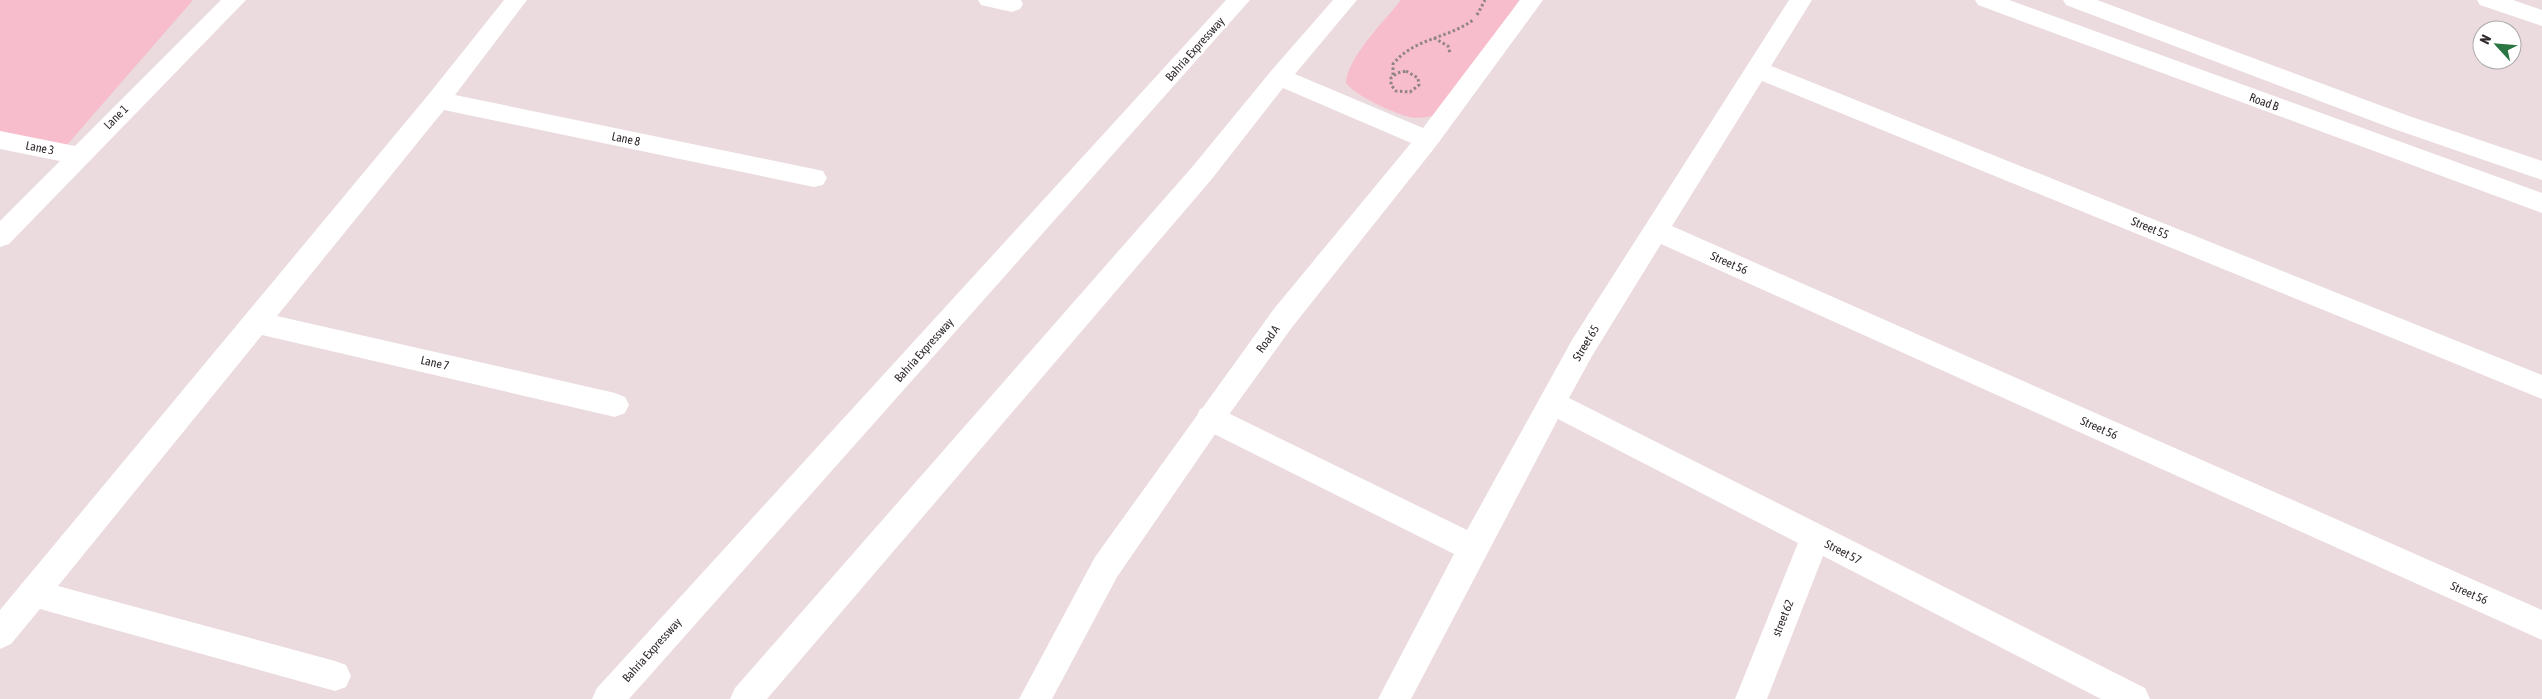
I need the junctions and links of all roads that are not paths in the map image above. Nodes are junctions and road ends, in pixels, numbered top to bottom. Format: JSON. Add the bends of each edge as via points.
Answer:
{"nodes":[{"id":1,"x":235,"y":0,"type":"edge"},
{"id":2,"x":516,"y":0,"type":"edge"},
{"id":3,"x":989,"y":0,"type":"edge"},
{"id":4,"x":1239,"y":0,"type":"edge"},
{"id":5,"x":1346,"y":0,"type":"edge"},
{"id":6,"x":1532,"y":0,"type":"edge"},
{"id":7,"x":1801,"y":0,"type":"edge"},
{"id":8,"x":1986,"y":0,"type":"edge"},
{"id":9,"x":2074,"y":0,"type":"edge"},
{"id":10,"x":2488,"y":0,"type":"edge"},
{"id":11,"x":1012,"y":4,"type":"dead end"},
{"id":12,"x":2542,"y":18,"type":"edge"},
{"id":13,"x":1757,"y":70,"type":"junction"},
{"id":14,"x":1279,"y":77,"type":"junction"},
{"id":15,"x":438,"y":100,"type":"junction"},
{"id":16,"x":0,"y":140,"type":"edge"},
{"id":17,"x":1427,"y":140,"type":"junction"},
{"id":18,"x":79,"y":156,"type":"junction"},
{"id":19,"x":2542,"y":171,"type":"edge"},
{"id":20,"x":814,"y":178,"type":"dead end"},
{"id":21,"x":2542,"y":203,"type":"edge"},
{"id":22,"x":1656,"y":230,"type":"junction"},
{"id":23,"x":0,"y":236,"type":"edge"},
{"id":24,"x":254,"y":322,"type":"junction"},
{"id":25,"x":2542,"y":387,"type":"edge"},
{"id":26,"x":1552,"y":403,"type":"junction"},
{"id":27,"x":615,"y":405,"type":"dead end"},
{"id":28,"x":1210,"y":418,"type":"junction"},
{"id":29,"x":1815,"y":538,"type":"junction"},
{"id":30,"x":1473,"y":548,"type":"junction"},
{"id":31,"x":33,"y":593,"type":"junction"},
{"id":32,"x":2542,"y":625,"type":"edge"},
{"id":33,"x":0,"y":634,"type":"edge"},
{"id":34,"x":335,"y":676,"type":"dead end"},
{"id":35,"x":608,"y":699,"type":"edge"},
{"id":36,"x":746,"y":699,"type":"edge"},
{"id":37,"x":1035,"y":699,"type":"edge"},
{"id":38,"x":1394,"y":699,"type":"edge"},
{"id":39,"x":1751,"y":699,"type":"edge"},
{"id":40,"x":2134,"y":699,"type":"edge"}],
"edges":[{"from":1,"to":18,"type":"street","name":"Lane 1"},
{"from":2,"to":15,"type":"street"},
{"from":3,"to":11,"type":"street"},
{"from":4,"to":35,"type":"street","name":"Bahria Expressway"},
{"from":5,"to":14,"type":"street"},
{"from":6,"to":17,"type":"street","name":"Road A"},
{"from":7,"to":13,"type":"street","name":"Street 65"},
{"from":8,"to":21,"type":"street","name":"Road B"},
{"from":9,"to":19,"type":"street","via":[[2400,122]]},
{"from":10,"to":12,"type":"street"},
{"from":13,"to":22,"type":"street","name":"Street 65"},
{"from":13,"to":25,"type":"street","name":"Street 55"},
{"from":14,"to":17,"type":"street"},
{"from":14,"to":36,"type":"street","via":[[1202,173]]},
{"from":15,"to":20,"type":"street","name":"Lane 8"},
{"from":15,"to":24,"type":"street"},
{"from":16,"to":18,"type":"street","name":"Lane 3"},
{"from":17,"to":28,"type":"street","name":"Road A","via":[[1283,318]]},
{"from":18,"to":23,"type":"street","name":"Lane 1"},
{"from":22,"to":26,"type":"street","name":"Street 65","via":[[1582,348]]},
{"from":22,"to":32,"type":"street","name":"Street 56"},
{"from":24,"to":27,"type":"street","name":"Lane 7"},
{"from":24,"to":31,"type":"street"},
{"from":26,"to":29,"type":"street","name":"Street 57"},
{"from":26,"to":30,"type":"street","name":"Street 65"},
{"from":28,"to":30,"type":"street"},
{"from":28,"to":37,"type":"street","name":"Road A","via":[[1106,568]]},
{"from":29,"to":39,"type":"street","name":"street 62"},
{"from":29,"to":40,"type":"street","name":"Street 57"},
{"from":30,"to":38,"type":"street","name":"Street 65"},
{"from":31,"to":33,"type":"street"},
{"from":31,"to":34,"type":"street"}]}
